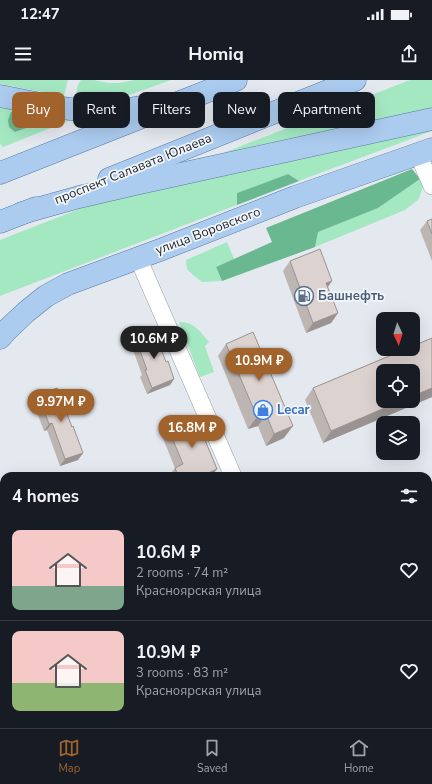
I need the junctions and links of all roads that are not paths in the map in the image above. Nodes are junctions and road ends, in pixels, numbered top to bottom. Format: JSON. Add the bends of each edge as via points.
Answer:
{"nodes":[{"id":1,"x":236,"y":80,"type":"edge"},
{"id":2,"x":355,"y":80,"type":"edge"},
{"id":3,"x":205,"y":92,"type":"edge"},
{"id":4,"x":0,"y":96,"type":"edge"},
{"id":5,"x":138,"y":108,"type":"edge"},
{"id":6,"x":138,"y":119,"type":"edge"},
{"id":7,"x":432,"y":119,"type":"edge"},
{"id":8,"x":425,"y":152,"type":"edge"},
{"id":9,"x":0,"y":173,"type":"edge"},
{"id":10,"x":432,"y":186,"type":"edge"},
{"id":11,"x":22,"y":213,"type":"junction"},
{"id":12,"x":0,"y":222,"type":"edge"},
{"id":13,"x":138,"y":258,"type":"junction"},
{"id":14,"x":0,"y":338,"type":"edge"},
{"id":15,"x":231,"y":472,"type":"edge"}],
"edges":[{"from":1,"to":3,"type":"main road"},
{"from":2,"to":11,"type":"main road","name":"проспект Салавата Юлаева"},
{"from":4,"to":5,"type":"main road","via":[[78,110]]},
{"from":6,"to":9,"type":"main road"},
{"from":7,"to":11,"type":"main road","via":[[135,184]]},
{"from":8,"to":10,"type":"street"},
{"from":8,"to":13,"type":"main road","name":"улица Воровского","via":[[295,197]]},
{"from":11,"to":12,"type":"main road","name":"проспект Салавата Юлаева"},
{"from":13,"to":14,"type":"main road","name":"улица Воровского","via":[[68,284],[46,296]]},
{"from":13,"to":15,"type":"street"}]}
